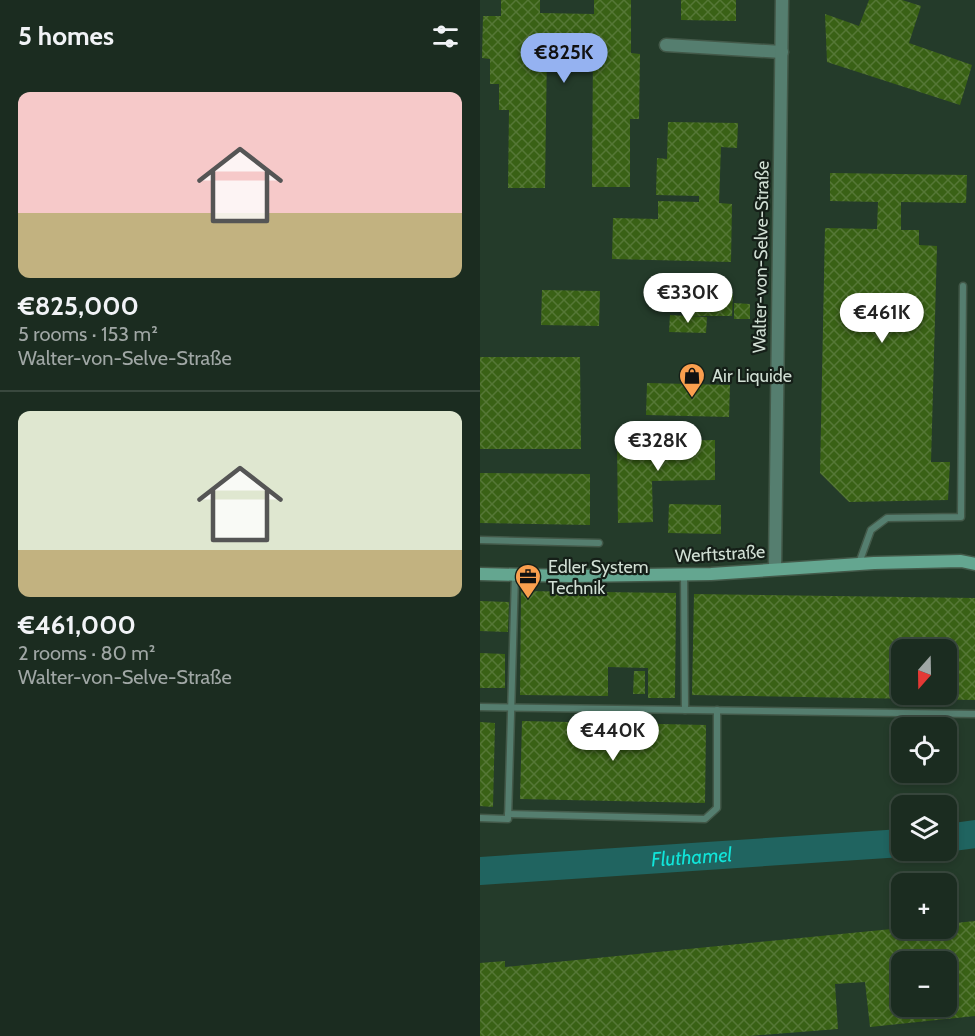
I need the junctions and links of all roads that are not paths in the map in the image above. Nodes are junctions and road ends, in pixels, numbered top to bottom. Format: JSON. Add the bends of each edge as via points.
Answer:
{"nodes":[{"id":1,"x":782,"y":0,"type":"edge"},
{"id":2,"x":666,"y":45,"type":"dead end"},
{"id":3,"x":782,"y":52,"type":"junction"},
{"id":4,"x":963,"y":286,"type":"dead end"},
{"id":5,"x":480,"y":540,"type":"edge"},
{"id":6,"x":599,"y":543,"type":"dead end"},
{"id":7,"x":858,"y":564,"type":"junction"},
{"id":8,"x":975,"y":564,"type":"edge"},
{"id":9,"x":775,"y":569,"type":"junction"},
{"id":10,"x":480,"y":573,"type":"edge"},
{"id":11,"x":515,"y":574,"type":"junction"},
{"id":12,"x":684,"y":574,"type":"junction"},
{"id":13,"x":480,"y":707,"type":"edge"},
{"id":14,"x":511,"y":708,"type":"junction"},
{"id":15,"x":685,"y":710,"type":"junction"},
{"id":16,"x":717,"y":710,"type":"junction"},
{"id":17,"x":975,"y":714,"type":"edge"},
{"id":18,"x":508,"y":814,"type":"junction"},
{"id":19,"x":480,"y":819,"type":"edge"}],
"edges":[{"from":1,"to":3,"type":"street","name":"Walter-von-Selve-Straße"},
{"from":2,"to":3,"type":"street"},
{"from":3,"to":9,"type":"street","name":"Walter-von-Selve-Straße"},
{"from":4,"to":7,"type":"lane","via":[[961,517],[887,519],[871,530]]},
{"from":5,"to":6,"type":"lane"},
{"from":7,"to":8,"type":"street","name":"Werftstraße"},
{"from":7,"to":9,"type":"street","name":"Werftstraße"},
{"from":9,"to":12,"type":"street","name":"Werftstraße"},
{"from":10,"to":11,"type":"street","name":"Werftstraße"},
{"from":11,"to":12,"type":"street","name":"Werftstraße"},
{"from":11,"to":14,"type":"lane"},
{"from":12,"to":15,"type":"lane"},
{"from":13,"to":14,"type":"lane"},
{"from":14,"to":15,"type":"lane"},
{"from":14,"to":18,"type":"lane"},
{"from":15,"to":16,"type":"lane"},
{"from":16,"to":17,"type":"lane"},
{"from":16,"to":18,"type":"lane","via":[[717,808],[705,819]]},
{"from":18,"to":19,"type":"lane","via":[[508,819]]}]}
